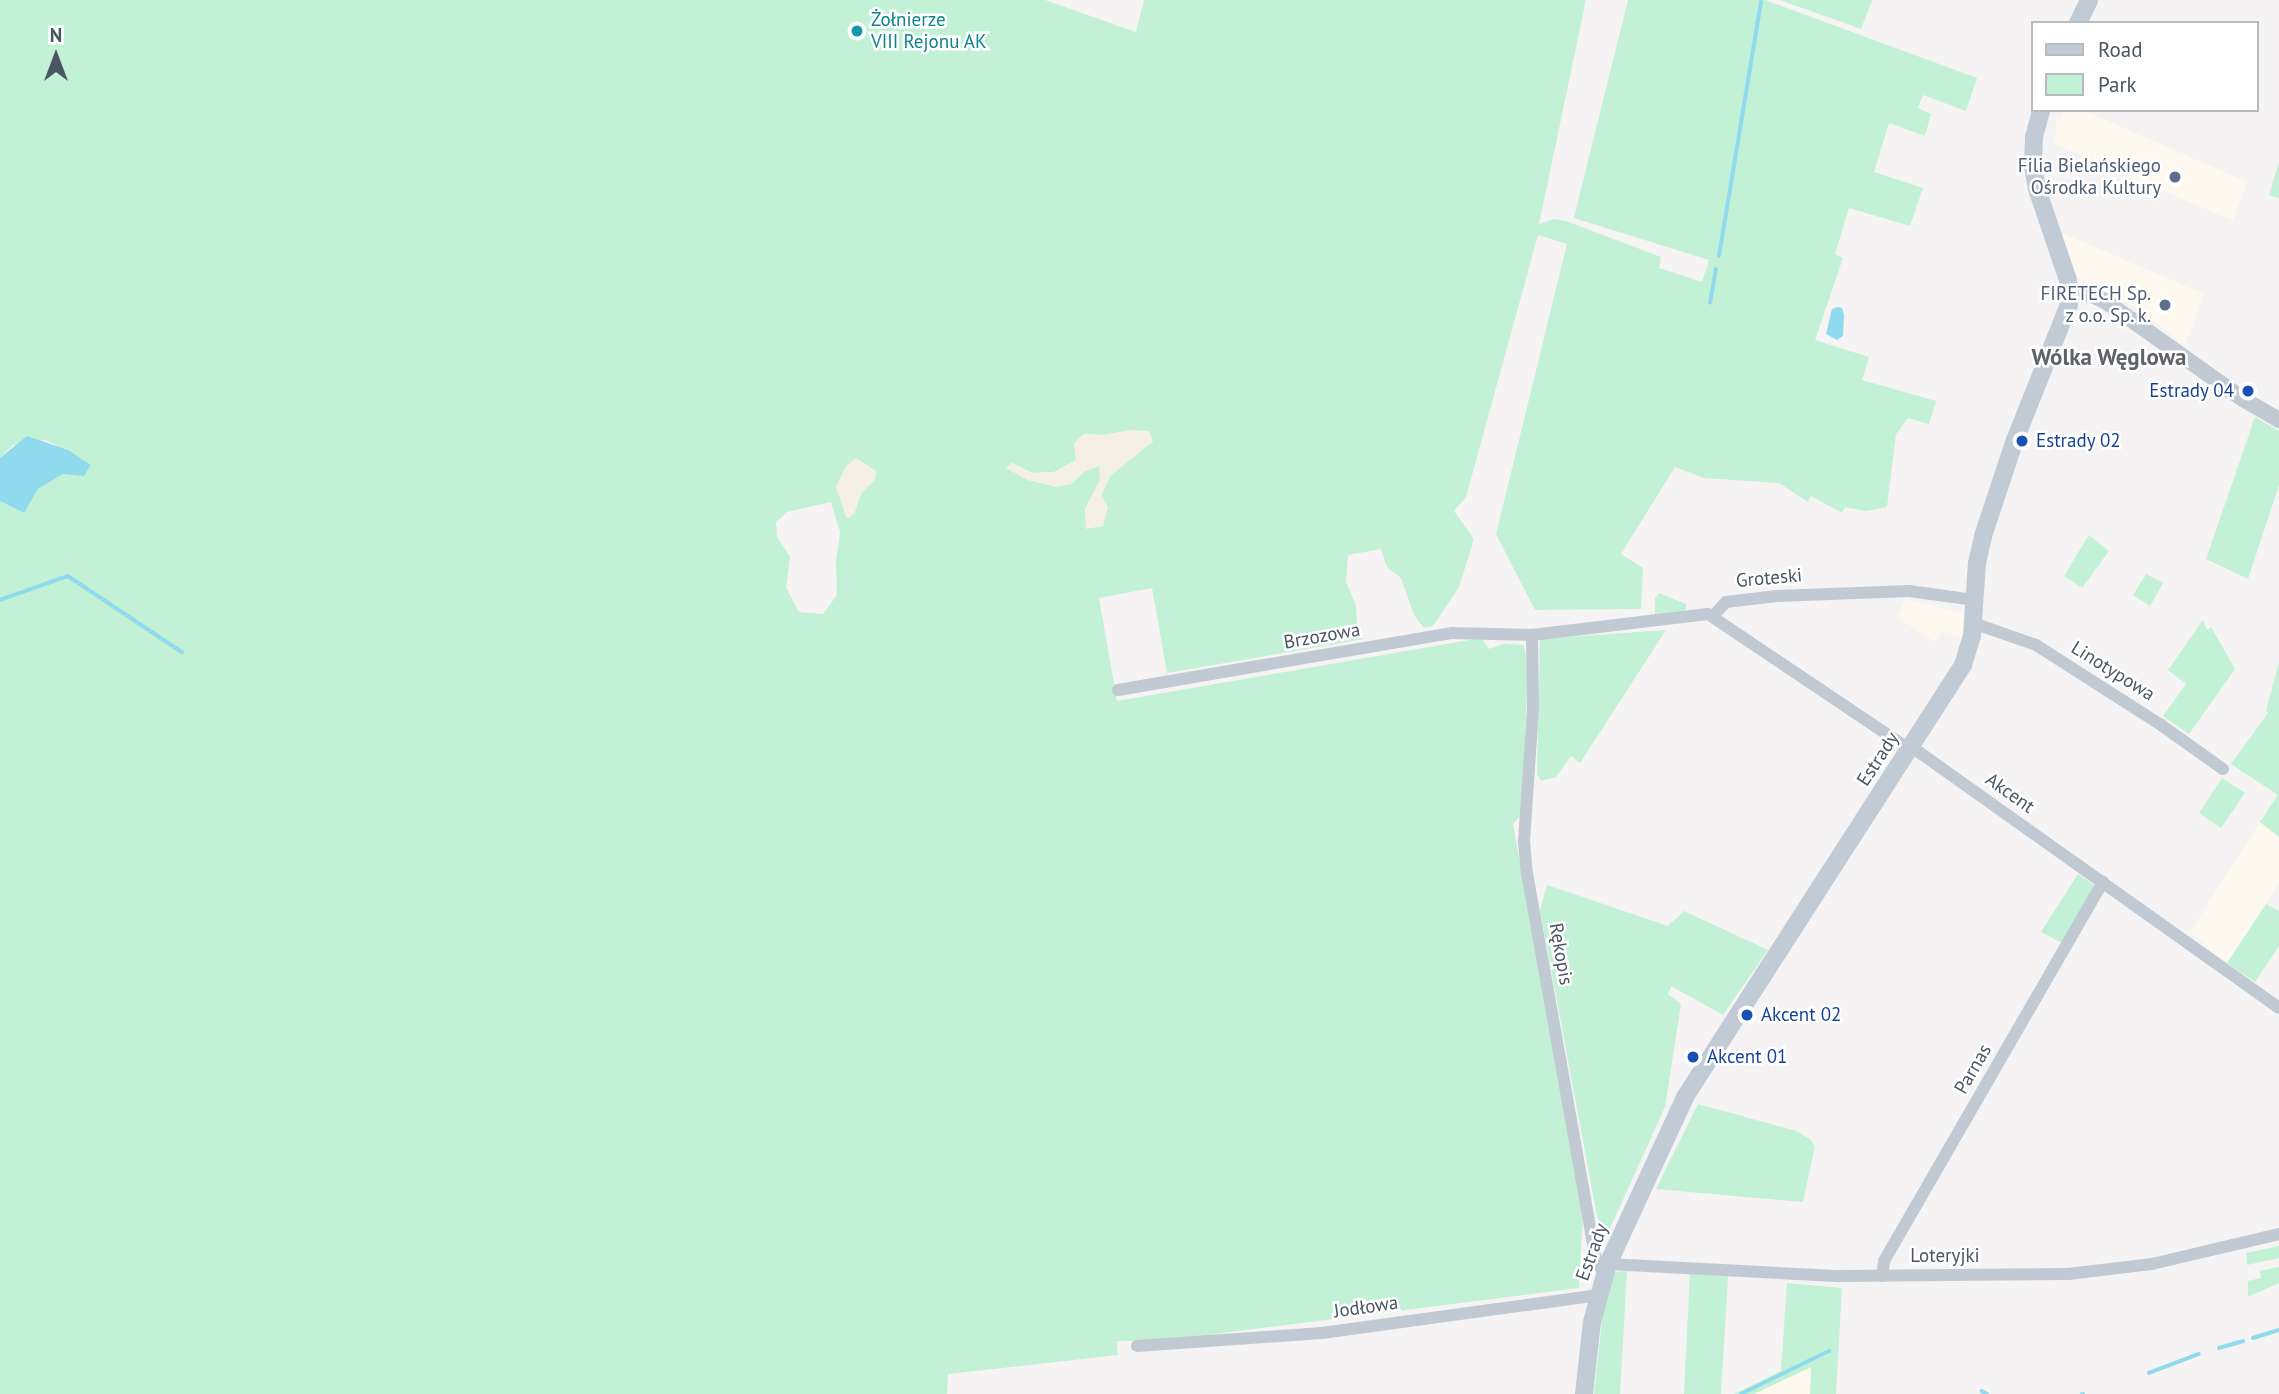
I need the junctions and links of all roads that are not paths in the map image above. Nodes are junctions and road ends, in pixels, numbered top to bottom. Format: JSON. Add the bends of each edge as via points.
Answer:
{"nodes":[{"id":1,"x":2089,"y":0,"type":"edge"},
{"id":2,"x":2079,"y":21,"type":"edge"},
{"id":3,"x":2040,"y":112,"type":"edge"},
{"id":4,"x":2070,"y":292,"type":"junction"},
{"id":5,"x":2279,"y":420,"type":"edge"},
{"id":6,"x":1975,"y":600,"type":"junction"},
{"id":7,"x":1713,"y":616,"type":"junction"},
{"id":8,"x":1973,"y":623,"type":"junction"},
{"id":9,"x":1532,"y":635,"type":"junction"},
{"id":10,"x":1118,"y":690,"type":"dead end"},
{"id":11,"x":1910,"y":749,"type":"junction"},
{"id":12,"x":2222,"y":769,"type":"dead end"},
{"id":13,"x":2103,"y":882,"type":"junction"},
{"id":14,"x":2279,"y":1008,"type":"edge"},
{"id":15,"x":2279,"y":1234,"type":"edge"},
{"id":16,"x":1607,"y":1269,"type":"junction"},
{"id":17,"x":1882,"y":1276,"type":"junction"},
{"id":18,"x":1599,"y":1295,"type":"junction"},
{"id":19,"x":1137,"y":1346,"type":"dead end"},
{"id":20,"x":1584,"y":1394,"type":"edge"}],
"edges":[{"from":1,"to":2,"type":"main road"},
{"from":3,"to":4,"type":"main road","via":[[2033,166]]},
{"from":4,"to":5,"type":"street","via":[[2105,301]]},
{"from":4,"to":6,"type":"main road","name":"Estrady","via":[[1983,536]]},
{"from":6,"to":7,"type":"street","name":"Groteski","via":[[1909,592],[1777,596],[1731,600]]},
{"from":6,"to":8,"type":"main road","name":"Estrady"},
{"from":7,"to":9,"type":"street","name":"Groteski"},
{"from":7,"to":11,"type":"street","name":"Akcent"},
{"from":8,"to":11,"type":"main road","name":"Estrady","via":[[1963,665]]},
{"from":8,"to":12,"type":"street","name":"Linotypowa","via":[[2036,645]]},
{"from":9,"to":10,"type":"street","name":"Brzozowa","via":[[1452,633]]},
{"from":9,"to":16,"type":"street","name":"Rękopis","via":[[1526,866],[1596,1261]]},
{"from":11,"to":13,"type":"street","name":"Akcent"},
{"from":11,"to":16,"type":"main road","name":"Estrady","via":[[1691,1086]]},
{"from":13,"to":14,"type":"street","name":"Akcent"},
{"from":13,"to":17,"type":"street","name":"Parnas","via":[[1884,1261]]},
{"from":15,"to":17,"type":"street","name":"Loteryjki","via":[[2108,1270],[2039,1276]]},
{"from":16,"to":17,"type":"street","name":"Loteryjki"},
{"from":16,"to":18,"type":"main road","name":"Estrady"},
{"from":18,"to":19,"type":"street","name":"Jodłowa","via":[[1322,1333]]},
{"from":18,"to":20,"type":"main road","name":"Estrady"}]}
